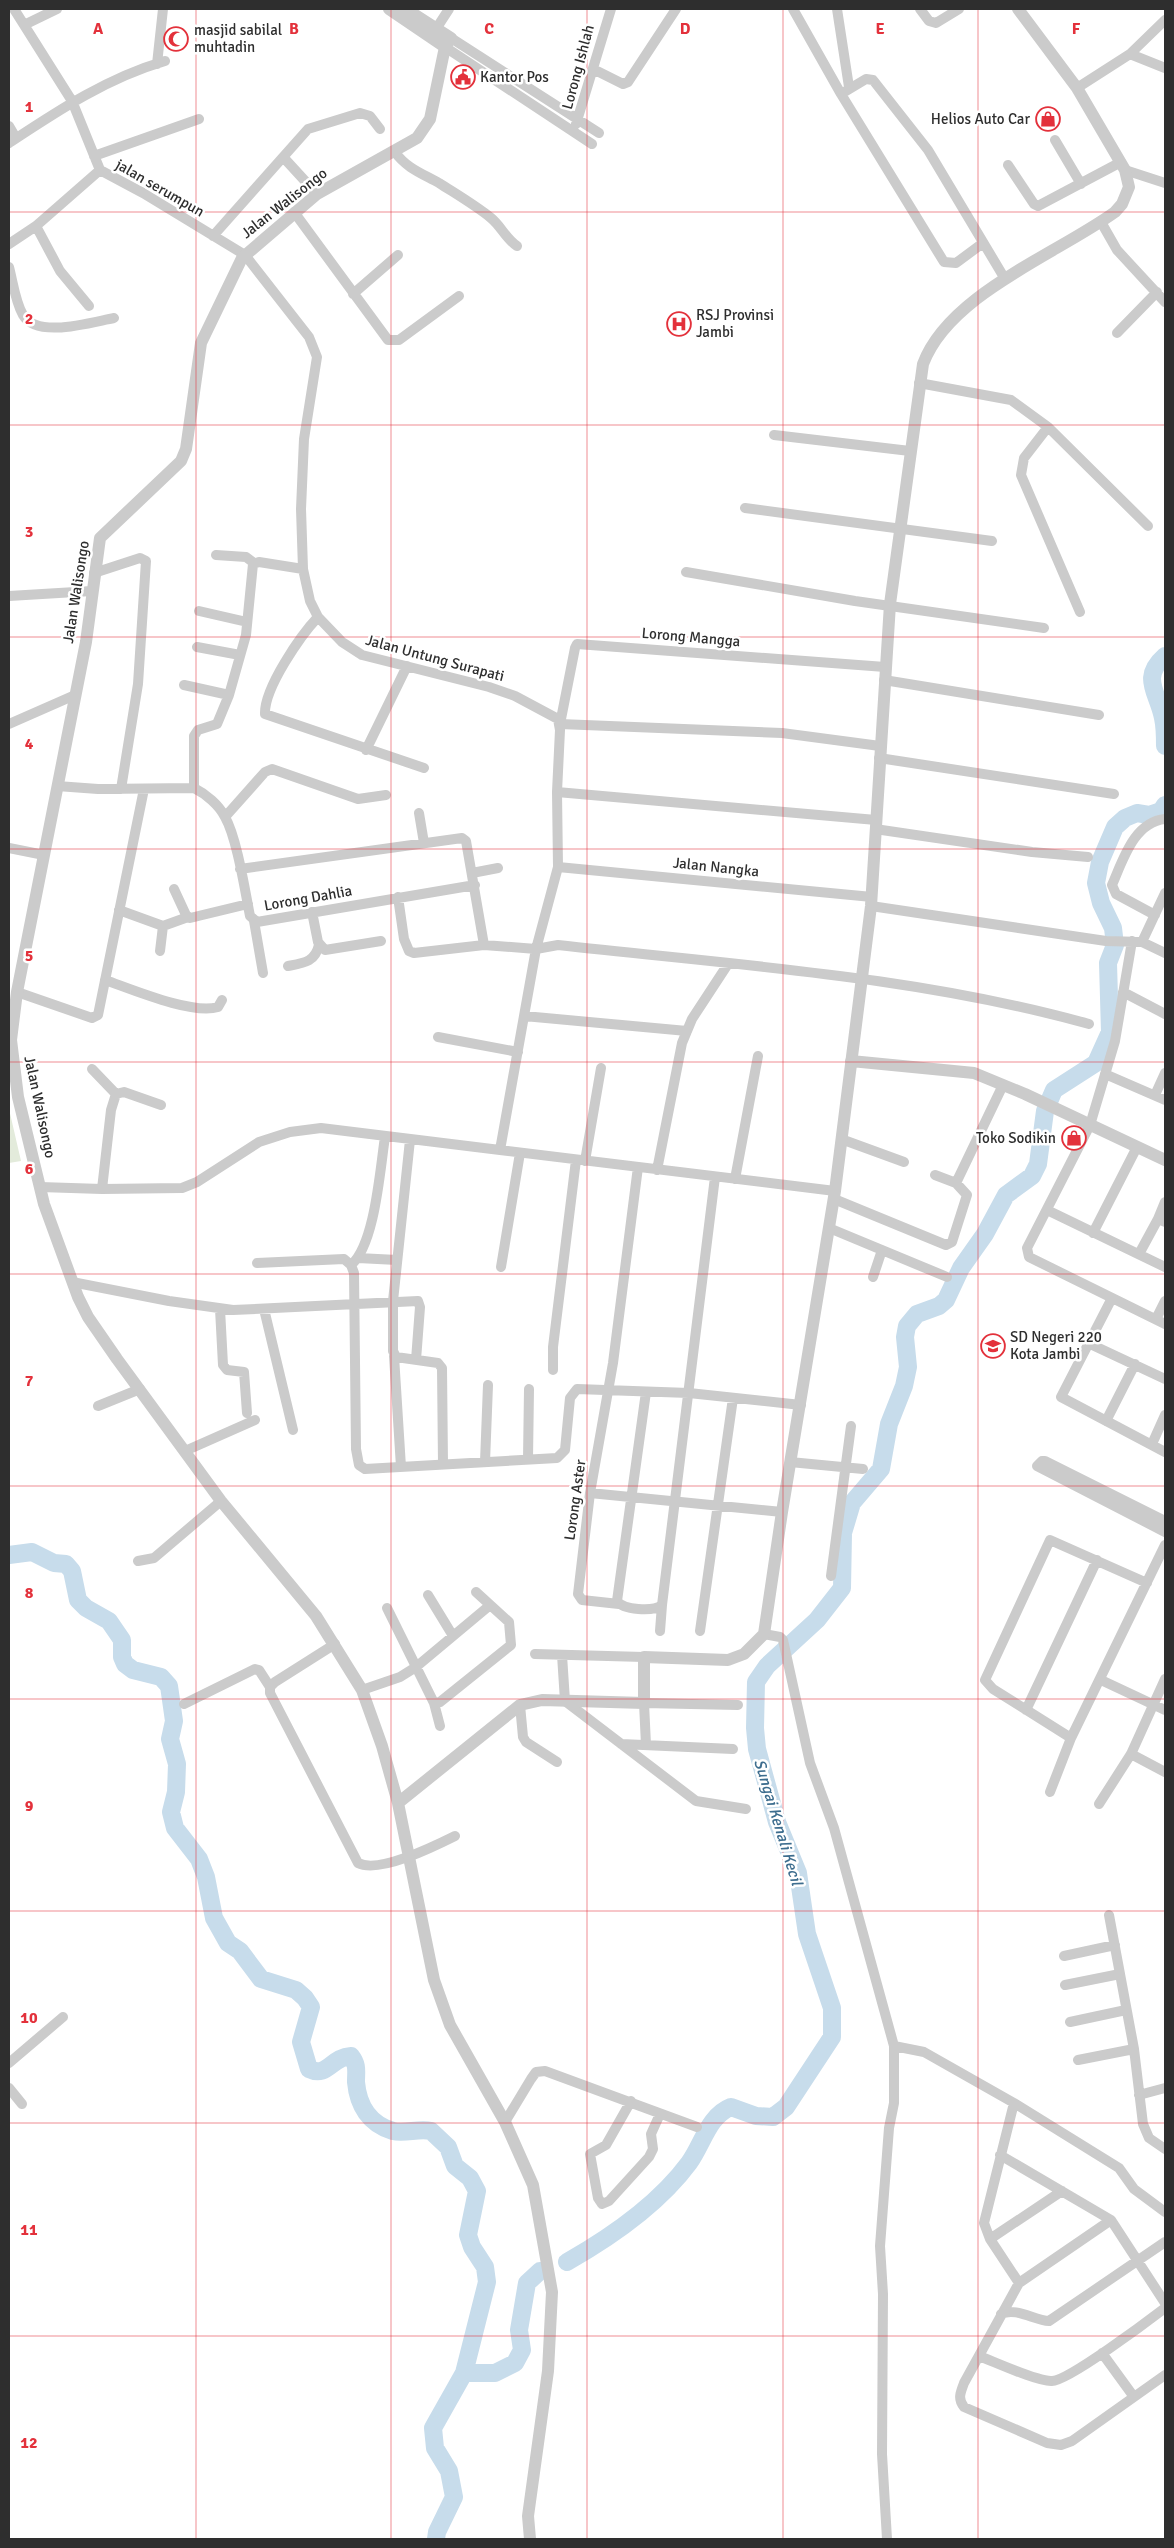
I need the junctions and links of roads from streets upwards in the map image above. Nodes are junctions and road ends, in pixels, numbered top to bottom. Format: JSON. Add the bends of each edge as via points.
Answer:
{"nodes":[{"id":1,"x":14,"y":9,"type":"edge"},
{"id":2,"x":57,"y":9,"type":"edge"},
{"id":3,"x":163,"y":9,"type":"edge"},
{"id":4,"x":390,"y":9,"type":"edge"},
{"id":5,"x":406,"y":9,"type":"edge"},
{"id":6,"x":449,"y":9,"type":"edge"},
{"id":7,"x":611,"y":9,"type":"edge"},
{"id":8,"x":676,"y":9,"type":"edge"},
{"id":9,"x":794,"y":9,"type":"edge"},
{"id":10,"x":837,"y":9,"type":"edge"},
{"id":11,"x":920,"y":9,"type":"edge"},
{"id":12,"x":959,"y":9,"type":"edge"},
{"id":13,"x":1018,"y":9,"type":"edge"},
{"id":14,"x":1165,"y":20,"type":"edge"},
{"id":15,"x":24,"y":25,"type":"junction"},
{"id":16,"x":436,"y":29,"type":"junction"},
{"id":17,"x":448,"y":42,"type":"junction"},
{"id":18,"x":1130,"y":54,"type":"junction"},
{"id":19,"x":1165,"y":68,"type":"edge"},
{"id":20,"x":593,"y":69,"type":"junction"},
{"id":21,"x":1077,"y":88,"type":"junction"},
{"id":22,"x":845,"y":90,"type":"junction"},
{"id":23,"x":72,"y":102,"type":"junction"},
{"id":24,"x":198,"y":119,"type":"dead end"},
{"id":25,"x":579,"y":121,"type":"junction"},
{"id":26,"x":9,"y":126,"type":"edge"},
{"id":27,"x":380,"y":129,"type":"dead end"},
{"id":28,"x":571,"y":131,"type":"junction"},
{"id":29,"x":599,"y":133,"type":"dead end"},
{"id":30,"x":1055,"y":140,"type":"dead end"},
{"id":31,"x":12,"y":141,"type":"edge"},
{"id":32,"x":592,"y":144,"type":"dead end"},
{"id":33,"x":395,"y":152,"type":"junction"},
{"id":34,"x":94,"y":156,"type":"junction"},
{"id":35,"x":284,"y":158,"type":"junction"},
{"id":36,"x":1008,"y":165,"type":"dead end"},
{"id":37,"x":1123,"y":166,"type":"junction"},
{"id":38,"x":100,"y":170,"type":"junction"},
{"id":39,"x":1165,"y":183,"type":"edge"},
{"id":40,"x":1081,"y":184,"type":"junction"},
{"id":41,"x":317,"y":194,"type":"junction"},
{"id":42,"x":294,"y":212,"type":"junction"},
{"id":43,"x":1101,"y":222,"type":"junction"},
{"id":44,"x":36,"y":226,"type":"junction"},
{"id":45,"x":213,"y":236,"type":"junction"},
{"id":46,"x":983,"y":242,"type":"junction"},
{"id":47,"x":9,"y":244,"type":"edge"},
{"id":48,"x":517,"y":246,"type":"dead end"},
{"id":49,"x":245,"y":255,"type":"junction"},
{"id":50,"x":398,"y":255,"type":"dead end"},
{"id":51,"x":9,"y":267,"type":"edge"},
{"id":52,"x":1005,"y":279,"type":"junction"},
{"id":53,"x":1157,"y":292,"type":"junction"},
{"id":54,"x":353,"y":294,"type":"junction"},
{"id":55,"x":459,"y":296,"type":"dead end"},
{"id":56,"x":1165,"y":302,"type":"edge"},
{"id":57,"x":89,"y":306,"type":"dead end"},
{"id":58,"x":114,"y":318,"type":"dead end"},
{"id":59,"x":1117,"y":333,"type":"dead end"},
{"id":60,"x":918,"y":384,"type":"junction"},
{"id":61,"x":1048,"y":427,"type":"junction"},
{"id":62,"x":774,"y":435,"type":"dead end"},
{"id":63,"x":910,"y":450,"type":"junction"},
{"id":64,"x":745,"y":508,"type":"dead end"},
{"id":65,"x":1148,"y":526,"type":"dead end"},
{"id":66,"x":899,"y":527,"type":"junction"},
{"id":67,"x":992,"y":541,"type":"dead end"},
{"id":68,"x":216,"y":555,"type":"dead end"},
{"id":69,"x":254,"y":563,"type":"junction"},
{"id":70,"x":303,"y":568,"type":"junction"},
{"id":71,"x":686,"y":572,"type":"dead end"},
{"id":72,"x":94,"y":573,"type":"junction"},
{"id":73,"x":92,"y":591,"type":"junction"},
{"id":74,"x":9,"y":596,"type":"edge"},
{"id":75,"x":890,"y":604,"type":"junction"},
{"id":76,"x":199,"y":611,"type":"dead end"},
{"id":77,"x":1080,"y":612,"type":"dead end"},
{"id":78,"x":318,"y":617,"type":"junction"},
{"id":79,"x":247,"y":622,"type":"junction"},
{"id":80,"x":1044,"y":628,"type":"dead end"},
{"id":81,"x":197,"y":647,"type":"dead end"},
{"id":82,"x":240,"y":655,"type":"junction"},
{"id":83,"x":407,"y":666,"type":"junction"},
{"id":84,"x":884,"y":667,"type":"junction"},
{"id":85,"x":884,"y":680,"type":"junction"},
{"id":86,"x":184,"y":685,"type":"dead end"},
{"id":87,"x":229,"y":694,"type":"junction"},
{"id":88,"x":75,"y":695,"type":"junction"},
{"id":89,"x":1099,"y":715,"type":"dead end"},
{"id":90,"x":9,"y":724,"type":"edge"},
{"id":91,"x":560,"y":724,"type":"junction"},
{"id":92,"x":366,"y":750,"type":"junction"},
{"id":93,"x":880,"y":752,"type":"junction"},
{"id":94,"x":424,"y":768,"type":"dead end"},
{"id":95,"x":58,"y":786,"type":"junction"},
{"id":96,"x":194,"y":788,"type":"junction"},
{"id":97,"x":122,"y":789,"type":"junction"},
{"id":98,"x":144,"y":789,"type":"junction"},
{"id":99,"x":557,"y":792,"type":"junction"},
{"id":100,"x":1114,"y":794,"type":"dead end"},
{"id":101,"x":386,"y":795,"type":"dead end"},
{"id":102,"x":419,"y":813,"type":"dead end"},
{"id":103,"x":225,"y":817,"type":"junction"},
{"id":104,"x":1165,"y":819,"type":"edge"},
{"id":105,"x":875,"y":825,"type":"junction"},
{"id":106,"x":424,"y":843,"type":"junction"},
{"id":107,"x":9,"y":848,"type":"edge"},
{"id":108,"x":44,"y":855,"type":"junction"},
{"id":109,"x":1088,"y":857,"type":"dead end"},
{"id":110,"x":558,"y":867,"type":"junction"},
{"id":111,"x":498,"y":868,"type":"dead end"},
{"id":112,"x":240,"y":869,"type":"junction"},
{"id":113,"x":472,"y":873,"type":"junction"},
{"id":114,"x":475,"y":885,"type":"junction"},
{"id":115,"x":174,"y":889,"type":"dead end"},
{"id":116,"x":1165,"y":893,"type":"edge"},
{"id":117,"x":398,"y":897,"type":"junction"},
{"id":118,"x":871,"y":902,"type":"junction"},
{"id":119,"x":248,"y":904,"type":"junction"},
{"id":120,"x":119,"y":910,"type":"junction"},
{"id":121,"x":312,"y":912,"type":"junction"},
{"id":122,"x":1155,"y":915,"type":"junction"},
{"id":123,"x":188,"y":917,"type":"junction"},
{"id":124,"x":254,"y":921,"type":"junction"},
{"id":125,"x":163,"y":926,"type":"junction"},
{"id":126,"x":381,"y":941,"type":"dead end"},
{"id":127,"x":1137,"y":942,"type":"junction"},
{"id":128,"x":319,"y":945,"type":"junction"},
{"id":129,"x":484,"y":945,"type":"junction"},
{"id":130,"x":536,"y":948,"type":"junction"},
{"id":131,"x":160,"y":951,"type":"dead end"},
{"id":132,"x":1165,"y":952,"type":"edge"},
{"id":133,"x":728,"y":964,"type":"junction"},
{"id":134,"x":288,"y":966,"type":"dead end"},
{"id":135,"x":263,"y":973,"type":"dead end"},
{"id":136,"x":862,"y":979,"type":"junction"},
{"id":137,"x":105,"y":980,"type":"junction"},
{"id":138,"x":17,"y":992,"type":"junction"},
{"id":139,"x":1123,"y":992,"type":"junction"},
{"id":140,"x":222,"y":1000,"type":"dead end"},
{"id":141,"x":1165,"y":1014,"type":"edge"},
{"id":142,"x":524,"y":1016,"type":"junction"},
{"id":143,"x":1089,"y":1024,"type":"dead end"},
{"id":144,"x":687,"y":1031,"type":"junction"},
{"id":145,"x":438,"y":1037,"type":"dead end"},
{"id":146,"x":518,"y":1052,"type":"junction"},
{"id":147,"x":758,"y":1056,"type":"dead end"},
{"id":148,"x":851,"y":1062,"type":"junction"},
{"id":149,"x":601,"y":1068,"type":"dead end"},
{"id":150,"x":92,"y":1069,"type":"dead end"},
{"id":151,"x":1165,"y":1073,"type":"edge"},
{"id":152,"x":1105,"y":1074,"type":"junction"},
{"id":153,"x":1003,"y":1085,"type":"junction"},
{"id":154,"x":116,"y":1094,"type":"junction"},
{"id":155,"x":1155,"y":1095,"type":"junction"},
{"id":156,"x":1165,"y":1100,"type":"edge"},
{"id":157,"x":161,"y":1105,"type":"dead end"},
{"id":158,"x":1090,"y":1125,"type":"junction"},
{"id":159,"x":385,"y":1137,"type":"junction"},
{"id":160,"x":841,"y":1139,"type":"junction"},
{"id":161,"x":410,"y":1140,"type":"junction"},
{"id":162,"x":1137,"y":1147,"type":"junction"},
{"id":163,"x":500,"y":1150,"type":"junction"},
{"id":164,"x":520,"y":1153,"type":"junction"},
{"id":165,"x":581,"y":1160,"type":"junction"},
{"id":166,"x":1165,"y":1160,"type":"edge"},
{"id":167,"x":904,"y":1162,"type":"dead end"},
{"id":168,"x":638,"y":1167,"type":"junction"},
{"id":169,"x":657,"y":1170,"type":"junction"},
{"id":170,"x":935,"y":1175,"type":"dead end"},
{"id":171,"x":715,"y":1177,"type":"junction"},
{"id":172,"x":735,"y":1179,"type":"junction"},
{"id":173,"x":956,"y":1183,"type":"junction"},
{"id":174,"x":40,"y":1187,"type":"junction"},
{"id":175,"x":102,"y":1189,"type":"junction"},
{"id":176,"x":834,"y":1195,"type":"junction"},
{"id":177,"x":1165,"y":1202,"type":"edge"},
{"id":178,"x":1047,"y":1210,"type":"junction"},
{"id":179,"x":1162,"y":1220,"type":"edge"},
{"id":180,"x":829,"y":1228,"type":"junction"},
{"id":181,"x":1093,"y":1233,"type":"junction"},
{"id":182,"x":882,"y":1250,"type":"junction"},
{"id":183,"x":1139,"y":1254,"type":"junction"},
{"id":184,"x":397,"y":1260,"type":"junction"},
{"id":185,"x":354,"y":1261,"type":"junction"},
{"id":186,"x":257,"y":1263,"type":"dead end"},
{"id":187,"x":1165,"y":1266,"type":"edge"},
{"id":188,"x":501,"y":1267,"type":"dead end"},
{"id":189,"x":873,"y":1277,"type":"dead end"},
{"id":190,"x":947,"y":1277,"type":"dead end"},
{"id":191,"x":72,"y":1282,"type":"junction"},
{"id":192,"x":1112,"y":1298,"type":"junction"},
{"id":193,"x":393,"y":1301,"type":"junction"},
{"id":194,"x":1165,"y":1301,"type":"edge"},
{"id":195,"x":354,"y":1303,"type":"junction"},
{"id":196,"x":220,"y":1309,"type":"junction"},
{"id":197,"x":264,"y":1309,"type":"junction"},
{"id":198,"x":1161,"y":1321,"type":"edge"},
{"id":199,"x":1088,"y":1343,"type":"junction"},
{"id":200,"x":394,"y":1356,"type":"junction"},
{"id":201,"x":416,"y":1360,"type":"junction"},
{"id":202,"x":1135,"y":1364,"type":"junction"},
{"id":203,"x":553,"y":1370,"type":"dead end"},
{"id":204,"x":1165,"y":1379,"type":"edge"},
{"id":205,"x":488,"y":1385,"type":"dead end"},
{"id":206,"x":140,"y":1389,"type":"junction"},
{"id":207,"x":529,"y":1389,"type":"dead end"},
{"id":208,"x":608,"y":1390,"type":"junction"},
{"id":209,"x":646,"y":1392,"type":"junction"},
{"id":210,"x":689,"y":1393,"type":"junction"},
{"id":211,"x":733,"y":1398,"type":"junction"},
{"id":212,"x":800,"y":1405,"type":"junction"},
{"id":213,"x":98,"y":1406,"type":"dead end"},
{"id":214,"x":1165,"y":1415,"type":"edge"},
{"id":215,"x":1106,"y":1420,"type":"junction"},
{"id":216,"x":851,"y":1426,"type":"dead end"},
{"id":217,"x":293,"y":1430,"type":"dead end"},
{"id":218,"x":1152,"y":1444,"type":"junction"},
{"id":219,"x":185,"y":1451,"type":"junction"},
{"id":220,"x":1165,"y":1452,"type":"edge"},
{"id":221,"x":528,"y":1460,"type":"junction"},
{"id":222,"x":485,"y":1462,"type":"junction"},
{"id":223,"x":790,"y":1462,"type":"junction"},
{"id":224,"x":443,"y":1464,"type":"junction"},
{"id":225,"x":401,"y":1467,"type":"junction"},
{"id":226,"x":845,"y":1468,"type":"junction"},
{"id":227,"x":863,"y":1470,"type":"dead end"},
{"id":228,"x":590,"y":1493,"type":"junction"},
{"id":229,"x":632,"y":1498,"type":"junction"},
{"id":230,"x":221,"y":1501,"type":"junction"},
{"id":231,"x":675,"y":1502,"type":"junction"},
{"id":232,"x":717,"y":1505,"type":"junction"},
{"id":233,"x":782,"y":1512,"type":"junction"},
{"id":234,"x":1165,"y":1521,"type":"edge"},
{"id":235,"x":1165,"y":1532,"type":"edge"},
{"id":236,"x":1165,"y":1545,"type":"edge"},
{"id":237,"x":1097,"y":1560,"type":"junction"},
{"id":238,"x":138,"y":1561,"type":"dead end"},
{"id":239,"x":831,"y":1576,"type":"dead end"},
{"id":240,"x":1147,"y":1583,"type":"junction"},
{"id":241,"x":476,"y":1592,"type":"dead end"},
{"id":242,"x":428,"y":1595,"type":"dead end"},
{"id":243,"x":620,"y":1604,"type":"junction"},
{"id":244,"x":662,"y":1605,"type":"junction"},
{"id":245,"x":490,"y":1606,"type":"junction"},
{"id":246,"x":387,"y":1608,"type":"dead end"},
{"id":247,"x":660,"y":1631,"type":"dead end"},
{"id":248,"x":700,"y":1631,"type":"dead end"},
{"id":249,"x":764,"y":1634,"type":"junction"},
{"id":250,"x":453,"y":1636,"type":"junction"},
{"id":251,"x":335,"y":1644,"type":"junction"},
{"id":252,"x":535,"y":1654,"type":"dead end"},
{"id":253,"x":562,"y":1655,"type":"junction"},
{"id":254,"x":644,"y":1657,"type":"junction"},
{"id":255,"x":416,"y":1666,"type":"junction"},
{"id":256,"x":1165,"y":1679,"type":"edge"},
{"id":257,"x":1101,"y":1680,"type":"junction"},
{"id":258,"x":270,"y":1687,"type":"junction"},
{"id":259,"x":362,"y":1690,"type":"junction"},
{"id":260,"x":565,"y":1700,"type":"junction"},
{"id":261,"x":644,"y":1702,"type":"junction"},
{"id":262,"x":434,"y":1703,"type":"junction"},
{"id":263,"x":184,"y":1704,"type":"dead end"},
{"id":264,"x":1153,"y":1704,"type":"junction"},
{"id":265,"x":520,"y":1705,"type":"junction"},
{"id":266,"x":738,"y":1705,"type":"dead end"},
{"id":267,"x":1026,"y":1710,"type":"junction"},
{"id":268,"x":1165,"y":1710,"type":"edge"},
{"id":269,"x":440,"y":1726,"type":"dead end"},
{"id":270,"x":1071,"y":1738,"type":"junction"},
{"id":271,"x":621,"y":1744,"type":"junction"},
{"id":272,"x":646,"y":1745,"type":"junction"},
{"id":273,"x":733,"y":1749,"type":"dead end"},
{"id":274,"x":1131,"y":1754,"type":"junction"},
{"id":275,"x":557,"y":1762,"type":"dead end"},
{"id":276,"x":1165,"y":1772,"type":"edge"},
{"id":277,"x":1050,"y":1792,"type":"dead end"},
{"id":278,"x":398,"y":1803,"type":"junction"},
{"id":279,"x":1099,"y":1804,"type":"dead end"},
{"id":280,"x":746,"y":1809,"type":"dead end"},
{"id":281,"x":455,"y":1836,"type":"dead end"},
{"id":282,"x":410,"y":1858,"type":"junction"},
{"id":283,"x":1109,"y":1915,"type":"dead end"},
{"id":284,"x":1114,"y":1945,"type":"junction"},
{"id":285,"x":1064,"y":1956,"type":"dead end"},
{"id":286,"x":1120,"y":1974,"type":"junction"},
{"id":287,"x":1065,"y":1986,"type":"dead end"},
{"id":288,"x":1126,"y":2010,"type":"junction"},
{"id":289,"x":63,"y":2017,"type":"dead end"},
{"id":290,"x":1070,"y":2022,"type":"dead end"},
{"id":291,"x":894,"y":2046,"type":"junction"},
{"id":292,"x":1134,"y":2049,"type":"junction"},
{"id":293,"x":1078,"y":2060,"type":"dead end"},
{"id":294,"x":9,"y":2063,"type":"edge"},
{"id":295,"x":9,"y":2088,"type":"edge"},
{"id":296,"x":1165,"y":2088,"type":"edge"},
{"id":297,"x":1140,"y":2095,"type":"junction"},
{"id":298,"x":631,"y":2102,"type":"junction"},
{"id":299,"x":1014,"y":2102,"type":"junction"},
{"id":300,"x":22,"y":2104,"type":"dead end"},
{"id":301,"x":660,"y":2114,"type":"junction"},
{"id":302,"x":505,"y":2122,"type":"junction"},
{"id":303,"x":697,"y":2127,"type":"dead end"},
{"id":304,"x":1165,"y":2148,"type":"edge"},
{"id":305,"x":1000,"y":2155,"type":"junction"},
{"id":306,"x":1062,"y":2191,"type":"junction"},
{"id":307,"x":1165,"y":2212,"type":"edge"},
{"id":308,"x":1111,"y":2220,"type":"junction"},
{"id":309,"x":990,"y":2239,"type":"junction"},
{"id":310,"x":1165,"y":2242,"type":"edge"},
{"id":311,"x":1139,"y":2262,"type":"junction"},
{"id":312,"x":1019,"y":2283,"type":"junction"},
{"id":313,"x":1165,"y":2302,"type":"edge"},
{"id":314,"x":1165,"y":2308,"type":"edge"},
{"id":315,"x":1001,"y":2314,"type":"junction"},
{"id":316,"x":1102,"y":2353,"type":"junction"},
{"id":317,"x":979,"y":2356,"type":"junction"},
{"id":318,"x":1165,"y":2375,"type":"edge"},
{"id":319,"x":1134,"y":2397,"type":"junction"},
{"id":320,"x":530,"y":2539,"type":"edge"},
{"id":321,"x":887,"y":2539,"type":"edge"}],
"edges":[{"from":1,"to":15,"type":"street","name":"jalan serumpun"},
{"from":2,"to":15,"type":"street"},
{"from":3,"to":23,"type":"street","via":[[161,62],[135,70]]},
{"from":4,"to":17,"type":"street"},
{"from":5,"to":16,"type":"street"},
{"from":6,"to":16,"type":"street"},
{"from":7,"to":20,"type":"street","name":"Lorong Ishlah"},
{"from":8,"to":20,"type":"street","via":[[627,83]]},
{"from":9,"to":22,"type":"street"},
{"from":10,"to":22,"type":"street"},
{"from":11,"to":12,"type":"street","via":[[929,21],[936,23]]},
{"from":13,"to":21,"type":"street"},
{"from":14,"to":18,"type":"street"},
{"from":15,"to":23,"type":"street","name":"jalan serumpun"},
{"from":16,"to":17,"type":"street"},
{"from":17,"to":25,"type":"street"},
{"from":17,"to":28,"type":"street"},
{"from":17,"to":33,"type":"street","name":"Jalan Walisongo","via":[[430,119],[416,138]]},
{"from":18,"to":19,"type":"street"},
{"from":18,"to":21,"type":"street"},
{"from":20,"to":25,"type":"street","name":"Lorong Ishlah"},
{"from":21,"to":37,"type":"street"},
{"from":22,"to":46,"type":"street","via":[[866,79],[873,80],[928,150]]},
{"from":22,"to":46,"type":"street","via":[[944,262],[956,263]]},
{"from":23,"to":31,"type":"street"},
{"from":23,"to":34,"type":"street","name":"jalan serumpun"},
{"from":24,"to":34,"type":"street"},
{"from":25,"to":28,"type":"street","name":"Lorong Ishlah"},
{"from":25,"to":29,"type":"street"},
{"from":26,"to":31,"type":"street"},
{"from":27,"to":35,"type":"street","via":[[370,116],[360,113],[312,127]]},
{"from":28,"to":32,"type":"street"},
{"from":30,"to":40,"type":"street"},
{"from":33,"to":41,"type":"street","name":"Jalan Walisongo"},
{"from":33,"to":48,"type":"street","via":[[414,170],[492,218]]},
{"from":34,"to":38,"type":"street","name":"jalan serumpun"},
{"from":35,"to":41,"type":"street"},
{"from":35,"to":45,"type":"street"},
{"from":36,"to":40,"type":"street","via":[[1038,206]]},
{"from":37,"to":39,"type":"street"},
{"from":37,"to":40,"type":"street"},
{"from":37,"to":43,"type":"street","via":[[1129,187],[1126,195],[1115,212]]},
{"from":38,"to":44,"type":"street"},
{"from":38,"to":45,"type":"street","name":"jalan serumpun"},
{"from":41,"to":42,"type":"street","name":"Jalan Walisongo"},
{"from":42,"to":49,"type":"street","name":"Jalan Walisongo"},
{"from":42,"to":54,"type":"street"},
{"from":43,"to":52,"type":"street"},
{"from":43,"to":53,"type":"street","via":[[1117,250]]},
{"from":44,"to":47,"type":"street"},
{"from":44,"to":57,"type":"street","via":[[60,271]]},
{"from":45,"to":49,"type":"street","name":"jalan serumpun"},
{"from":46,"to":52,"type":"street"},
{"from":49,"to":70,"type":"street","name":"Jalan Untung Surapati","via":[[309,337],[317,357],[300,473]]},
{"from":49,"to":72,"type":"street","name":"Jalan Walisongo","via":[[201,343],[186,449],[181,461],[102,534]]},
{"from":50,"to":54,"type":"street"},
{"from":51,"to":58,"type":"street","via":[[22,313],[29,322],[58,328]]},
{"from":52,"to":60,"type":"street","via":[[944,328],[928,351]]},
{"from":53,"to":56,"type":"street"},
{"from":53,"to":59,"type":"street"},
{"from":54,"to":55,"type":"street","via":[[383,336],[394,342]]},
{"from":60,"to":61,"type":"street","via":[[1006,398]]},
{"from":60,"to":63,"type":"street"},
{"from":61,"to":65,"type":"street"},
{"from":61,"to":77,"type":"street","via":[[1024,458],[1021,475]]},
{"from":62,"to":63,"type":"street"},
{"from":63,"to":66,"type":"street"},
{"from":64,"to":66,"type":"street"},
{"from":66,"to":67,"type":"street"},
{"from":66,"to":75,"type":"street"},
{"from":68,"to":69,"type":"street","via":[[246,557]]},
{"from":69,"to":70,"type":"street"},
{"from":69,"to":79,"type":"street"},
{"from":70,"to":78,"type":"street","name":"Jalan Untung Surapati","via":[[310,601]]},
{"from":71,"to":75,"type":"street"},
{"from":72,"to":73,"type":"street","name":"Jalan Walisongo"},
{"from":72,"to":97,"type":"street","via":[[140,558],[146,561],[138,684]]},
{"from":73,"to":74,"type":"street"},
{"from":73,"to":88,"type":"street","name":"Jalan Walisongo"},
{"from":75,"to":80,"type":"street"},
{"from":75,"to":84,"type":"street"},
{"from":76,"to":79,"type":"street"},
{"from":78,"to":83,"type":"street","name":"Jalan Untung Surapati","via":[[351,650]]},
{"from":78,"to":92,"type":"street","via":[[296,642],[270,693],[265,713]]},
{"from":79,"to":82,"type":"street"},
{"from":81,"to":82,"type":"street"},
{"from":82,"to":87,"type":"street"},
{"from":83,"to":91,"type":"street","name":"Jalan Untung Surapati","via":[[515,696],[554,716]]},
{"from":83,"to":92,"type":"street"},
{"from":84,"to":85,"type":"street"},
{"from":84,"to":91,"type":"street","name":"Lorong Mangga","via":[[578,644],[574,648]]},
{"from":85,"to":89,"type":"street"},
{"from":85,"to":93,"type":"street"},
{"from":86,"to":87,"type":"street"},
{"from":87,"to":96,"type":"street","via":[[218,724],[195,732]]},
{"from":88,"to":90,"type":"street"},
{"from":88,"to":95,"type":"street","name":"Jalan Walisongo"},
{"from":91,"to":93,"type":"street","via":[[782,733]]},
{"from":91,"to":99,"type":"street"},
{"from":92,"to":94,"type":"street"},
{"from":93,"to":100,"type":"street"},
{"from":93,"to":105,"type":"street"},
{"from":95,"to":97,"type":"street"},
{"from":95,"to":108,"type":"street","name":"Jalan Walisongo"},
{"from":96,"to":98,"type":"street"},
{"from":96,"to":103,"type":"street","name":"Lorong Dahlia","via":[[208,797]]},
{"from":97,"to":98,"type":"street"},
{"from":98,"to":120,"type":"street"},
{"from":99,"to":105,"type":"street"},
{"from":99,"to":110,"type":"street"},
{"from":101,"to":103,"type":"street","via":[[358,799],[272,769],[265,772]]},
{"from":102,"to":106,"type":"street"},
{"from":103,"to":112,"type":"street","name":"Lorong Dahlia"},
{"from":104,"to":122,"type":"street","via":[[1146,825],[1130,844],[1112,884],[1116,894]]},
{"from":105,"to":109,"type":"street","via":[[1032,852]]},
{"from":105,"to":118,"type":"street"},
{"from":106,"to":112,"type":"street"},
{"from":106,"to":113,"type":"street","via":[[464,839]]},
{"from":107,"to":108,"type":"street"},
{"from":108,"to":138,"type":"street","name":"Jalan Walisongo"},
{"from":110,"to":118,"type":"street","name":"Jalan Nangka"},
{"from":110,"to":130,"type":"street"},
{"from":111,"to":113,"type":"street"},
{"from":112,"to":119,"type":"street","name":"Lorong Dahlia"},
{"from":113,"to":114,"type":"street"},
{"from":114,"to":117,"type":"street","name":"Lorong Dahlia"},
{"from":114,"to":129,"type":"street"},
{"from":115,"to":123,"type":"street"},
{"from":116,"to":122,"type":"street"},
{"from":117,"to":121,"type":"street","name":"Lorong Dahlia"},
{"from":117,"to":129,"type":"street","via":[[404,939],[409,951]]},
{"from":118,"to":127,"type":"street","name":"Jalan Nangka","via":[[1106,941]]},
{"from":118,"to":136,"type":"street"},
{"from":119,"to":123,"type":"street"},
{"from":119,"to":124,"type":"street","name":"Lorong Dahlia"},
{"from":120,"to":125,"type":"street"},
{"from":120,"to":137,"type":"street"},
{"from":121,"to":124,"type":"street","name":"Lorong Dahlia"},
{"from":121,"to":128,"type":"street"},
{"from":122,"to":127,"type":"street"},
{"from":123,"to":125,"type":"street"},
{"from":124,"to":135,"type":"street"},
{"from":125,"to":131,"type":"street"},
{"from":126,"to":128,"type":"street","via":[[325,950]]},
{"from":127,"to":132,"type":"street"},
{"from":127,"to":139,"type":"street"},
{"from":128,"to":134,"type":"street","via":[[317,955],[310,961]]},
{"from":129,"to":130,"type":"street"},
{"from":130,"to":133,"type":"street","via":[[558,945]]},
{"from":130,"to":142,"type":"street"},
{"from":133,"to":136,"type":"street"},
{"from":133,"to":144,"type":"street"},
{"from":136,"to":143,"type":"street","via":[[1029,1008]]},
{"from":136,"to":148,"type":"street"},
{"from":137,"to":138,"type":"street","via":[[95,1018]]},
{"from":137,"to":140,"type":"street","via":[[176,1004],[207,1009],[218,1007]]},
{"from":138,"to":174,"type":"street","name":"Jalan Walisongo","via":[[12,1056],[18,1097]]},
{"from":139,"to":141,"type":"street"},
{"from":139,"to":152,"type":"street","via":[[1115,1041]]},
{"from":142,"to":144,"type":"street"},
{"from":142,"to":146,"type":"street"},
{"from":144,"to":169,"type":"street"},
{"from":145,"to":146,"type":"street"},
{"from":146,"to":163,"type":"street"},
{"from":147,"to":172,"type":"street"},
{"from":148,"to":153,"type":"street","via":[[972,1072]]},
{"from":148,"to":160,"type":"street"},
{"from":149,"to":165,"type":"street"},
{"from":150,"to":154,"type":"street"},
{"from":151,"to":155,"type":"street"},
{"from":152,"to":155,"type":"street"},
{"from":152,"to":158,"type":"street"},
{"from":153,"to":158,"type":"street"},
{"from":153,"to":173,"type":"street"},
{"from":154,"to":157,"type":"street","via":[[124,1092]]},
{"from":154,"to":175,"type":"street","via":[[111,1110]]},
{"from":155,"to":156,"type":"street"},
{"from":158,"to":162,"type":"street"},
{"from":158,"to":178,"type":"street"},
{"from":159,"to":161,"type":"street"},
{"from":159,"to":175,"type":"street","via":[[321,1128],[290,1132],[259,1142],[190,1185]]},
{"from":159,"to":185,"type":"street","via":[[368,1237]]},
{"from":160,"to":167,"type":"street"},
{"from":160,"to":176,"type":"street"},
{"from":161,"to":163,"type":"street"},
{"from":161,"to":184,"type":"street"},
{"from":162,"to":166,"type":"street"},
{"from":162,"to":181,"type":"street"},
{"from":163,"to":164,"type":"street"},
{"from":164,"to":165,"type":"street"},
{"from":164,"to":188,"type":"street"},
{"from":165,"to":168,"type":"street"},
{"from":165,"to":203,"type":"street","via":[[553,1347]]},
{"from":168,"to":169,"type":"street"},
{"from":168,"to":208,"type":"street","name":"Lorong Aster"},
{"from":169,"to":171,"type":"street"},
{"from":170,"to":173,"type":"street"},
{"from":171,"to":172,"type":"street"},
{"from":171,"to":210,"type":"street"},
{"from":172,"to":176,"type":"street"},
{"from":173,"to":176,"type":"street","via":[[965,1191],[967,1198],[952,1242],[946,1245]]},
{"from":174,"to":175,"type":"street"},
{"from":174,"to":191,"type":"street","name":"Jalan Walisongo"},
{"from":176,"to":180,"type":"street"},
{"from":177,"to":179,"type":"street"},
{"from":178,"to":181,"type":"street"},
{"from":178,"to":192,"type":"street","via":[[1027,1248],[1029,1257]]},
{"from":179,"to":183,"type":"street"},
{"from":180,"to":182,"type":"street"},
{"from":180,"to":212,"type":"street"},
{"from":181,"to":183,"type":"street"},
{"from":182,"to":189,"type":"street"},
{"from":182,"to":190,"type":"street"},
{"from":183,"to":187,"type":"street"},
{"from":184,"to":185,"type":"street"},
{"from":184,"to":193,"type":"street"},
{"from":185,"to":186,"type":"street"},
{"from":185,"to":195,"type":"street"},
{"from":191,"to":196,"type":"street"},
{"from":191,"to":206,"type":"street","name":"Jalan Walisongo","via":[[88,1317]]},
{"from":192,"to":198,"type":"street"},
{"from":192,"to":199,"type":"street"},
{"from":193,"to":195,"type":"street"},
{"from":193,"to":200,"type":"street"},
{"from":193,"to":201,"type":"street","via":[[420,1302]]},
{"from":194,"to":198,"type":"street"},
{"from":195,"to":197,"type":"street"},
{"from":195,"to":225,"type":"street","via":[[354,1411],[359,1464],[365,1469]]},
{"from":196,"to":197,"type":"street"},
{"from":196,"to":219,"type":"street","via":[[223,1365],[227,1370],[244,1372],[251,1417]]},
{"from":197,"to":217,"type":"street"},
{"from":199,"to":202,"type":"street"},
{"from":199,"to":215,"type":"street","via":[[1061,1397]]},
{"from":200,"to":201,"type":"street"},
{"from":200,"to":225,"type":"street"},
{"from":201,"to":224,"type":"street","via":[[438,1363],[442,1368]]},
{"from":202,"to":204,"type":"street"},
{"from":202,"to":215,"type":"street"},
{"from":205,"to":222,"type":"street"},
{"from":206,"to":213,"type":"street"},
{"from":206,"to":219,"type":"street","name":"Jalan Walisongo"},
{"from":207,"to":221,"type":"street"},
{"from":208,"to":209,"type":"street"},
{"from":208,"to":221,"type":"street","via":[[577,1389],[570,1398],[565,1450],[557,1458]]},
{"from":208,"to":228,"type":"street","name":"Lorong Aster"},
{"from":209,"to":210,"type":"street"},
{"from":209,"to":229,"type":"street"},
{"from":210,"to":211,"type":"street"},
{"from":210,"to":231,"type":"street"},
{"from":211,"to":212,"type":"street"},
{"from":211,"to":232,"type":"street"},
{"from":212,"to":223,"type":"street"},
{"from":214,"to":218,"type":"street"},
{"from":215,"to":218,"type":"street"},
{"from":216,"to":226,"type":"street"},
{"from":218,"to":220,"type":"street"},
{"from":219,"to":230,"type":"street","name":"Jalan Walisongo"},
{"from":221,"to":222,"type":"street"},
{"from":222,"to":224,"type":"street"},
{"from":223,"to":226,"type":"street"},
{"from":223,"to":233,"type":"street"},
{"from":224,"to":225,"type":"street"},
{"from":226,"to":227,"type":"street"},
{"from":226,"to":239,"type":"street"},
{"from":228,"to":229,"type":"street"},
{"from":228,"to":243,"type":"street","name":"Lorong Aster","via":[[578,1594],[582,1600]]},
{"from":229,"to":231,"type":"street"},
{"from":229,"to":243,"type":"street","via":[[617,1601]]},
{"from":230,"to":238,"type":"street","via":[[154,1558]]},
{"from":230,"to":251,"type":"street","name":"Jalan Walisongo","via":[[275,1564]]},
{"from":231,"to":232,"type":"street"},
{"from":231,"to":244,"type":"street"},
{"from":232,"to":233,"type":"street"},
{"from":232,"to":248,"type":"street"},
{"from":233,"to":249,"type":"street"},
{"from":234,"to":235,"type":"street","via":[[1044,1461],[1037,1466]]},
{"from":236,"to":240,"type":"street"},
{"from":237,"to":240,"type":"street"},
{"from":237,"to":267,"type":"street"},
{"from":237,"to":267,"type":"street","via":[[1050,1540],[989,1668],[985,1678],[988,1684]]},
{"from":240,"to":257,"type":"street"},
{"from":241,"to":245,"type":"street"},
{"from":242,"to":250,"type":"street"},
{"from":243,"to":244,"type":"street","via":[[624,1607],[655,1608]]},
{"from":244,"to":247,"type":"street"},
{"from":245,"to":250,"type":"street"},
{"from":245,"to":262,"type":"street","via":[[509,1622],[511,1645],[440,1702]]},
{"from":246,"to":255,"type":"street"},
{"from":249,"to":254,"type":"street","via":[[744,1654],[728,1660]]},
{"from":249,"to":291,"type":"street","via":[[780,1637],[783,1643],[810,1763],[834,1828]]},
{"from":250,"to":255,"type":"street"},
{"from":251,"to":258,"type":"street"},
{"from":251,"to":259,"type":"street","name":"Jalan Walisongo"},
{"from":252,"to":253,"type":"street"},
{"from":253,"to":254,"type":"street"},
{"from":253,"to":260,"type":"street"},
{"from":254,"to":261,"type":"street"},
{"from":255,"to":259,"type":"street","via":[[400,1677]]},
{"from":255,"to":262,"type":"street"},
{"from":256,"to":264,"type":"street"},
{"from":257,"to":264,"type":"street"},
{"from":257,"to":270,"type":"street"},
{"from":258,"to":263,"type":"street","via":[[255,1669]]},
{"from":258,"to":282,"type":"street","via":[[272,1699],[358,1863],[367,1865]]},
{"from":259,"to":278,"type":"street","name":"Jalan Walisongo"},
{"from":260,"to":261,"type":"street"},
{"from":260,"to":265,"type":"street","via":[[542,1700]]},
{"from":260,"to":271,"type":"street"},
{"from":261,"to":266,"type":"street"},
{"from":261,"to":272,"type":"street"},
{"from":262,"to":269,"type":"street"},
{"from":264,"to":268,"type":"street"},
{"from":264,"to":274,"type":"street"},
{"from":265,"to":275,"type":"street","via":[[523,1737]]},
{"from":265,"to":278,"type":"street"},
{"from":267,"to":270,"type":"street"},
{"from":270,"to":277,"type":"street"},
{"from":271,"to":272,"type":"street"},
{"from":271,"to":280,"type":"street","via":[[696,1801]]},
{"from":272,"to":273,"type":"street"},
{"from":274,"to":276,"type":"street"},
{"from":274,"to":279,"type":"street"},
{"from":278,"to":282,"type":"street","name":"Jalan Walisongo"},
{"from":281,"to":282,"type":"street"},
{"from":282,"to":302,"type":"street","name":"Jalan Walisongo","via":[[429,1956],[443,2008]]},
{"from":283,"to":284,"type":"street"},
{"from":284,"to":285,"type":"street"},
{"from":284,"to":286,"type":"street"},
{"from":286,"to":287,"type":"street"},
{"from":286,"to":288,"type":"street"},
{"from":288,"to":290,"type":"street"},
{"from":288,"to":292,"type":"street"},
{"from":289,"to":294,"type":"street"},
{"from":291,"to":299,"type":"street","via":[[924,2052]]},
{"from":291,"to":321,"type":"street","via":[[894,2103],[889,2128],[880,2246],[883,2294],[882,2454]]},
{"from":292,"to":293,"type":"street"},
{"from":292,"to":297,"type":"street"},
{"from":295,"to":300,"type":"street"},
{"from":296,"to":297,"type":"street"},
{"from":297,"to":304,"type":"street","via":[[1146,2132],[1154,2143]]},
{"from":298,"to":301,"type":"street"},
{"from":298,"to":301,"type":"street","via":[[605,2148],[590,2154],[602,2204],[650,2156],[652,2134]]},
{"from":298,"to":302,"type":"street","via":[[539,2071]]},
{"from":299,"to":305,"type":"street"},
{"from":299,"to":307,"type":"street","via":[[1119,2168],[1134,2189]]},
{"from":301,"to":303,"type":"street"},
{"from":302,"to":320,"type":"street","name":"Jalan Walisongo","via":[[533,2185],[552,2292],[548,2371],[528,2516]]},
{"from":305,"to":306,"type":"street"},
{"from":305,"to":309,"type":"street","via":[[984,2223]]},
{"from":306,"to":308,"type":"street"},
{"from":306,"to":309,"type":"street"},
{"from":308,"to":311,"type":"street"},
{"from":308,"to":312,"type":"street"},
{"from":309,"to":312,"type":"street"},
{"from":310,"to":311,"type":"street"},
{"from":311,"to":313,"type":"street"},
{"from":311,"to":315,"type":"street","via":[[1050,2321],[1016,2312]]},
{"from":312,"to":315,"type":"street"},
{"from":314,"to":316,"type":"street"},
{"from":315,"to":317,"type":"street"},
{"from":316,"to":317,"type":"street","via":[[1052,2381]]},
{"from":316,"to":319,"type":"street"},
{"from":317,"to":319,"type":"street","via":[[960,2394],[964,2407],[1053,2445],[1072,2441]]},
{"from":318,"to":319,"type":"street"}]}
